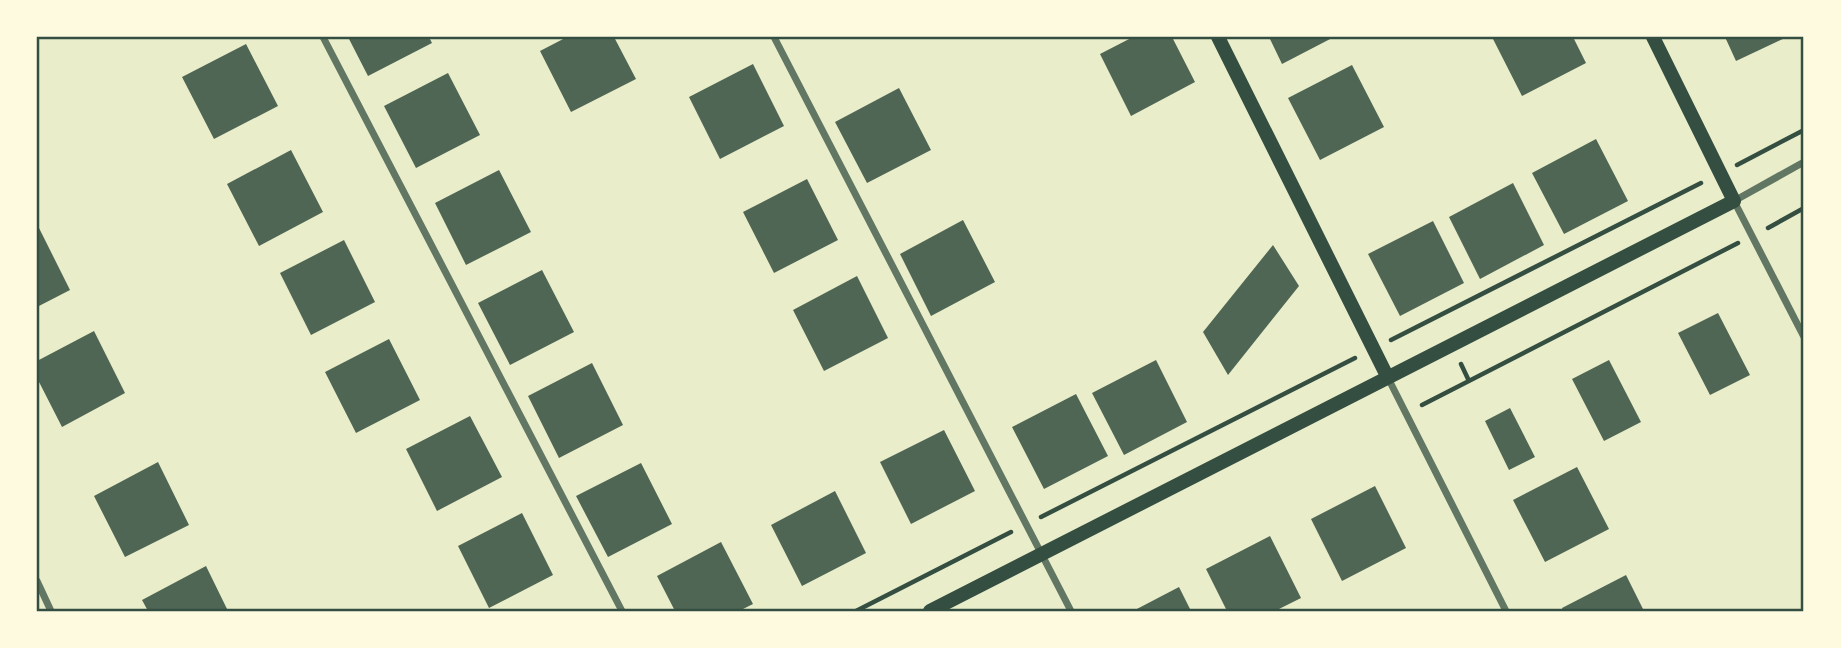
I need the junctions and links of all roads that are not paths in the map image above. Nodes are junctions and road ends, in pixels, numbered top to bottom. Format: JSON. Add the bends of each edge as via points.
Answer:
{"nodes":[{"id":1,"x":323,"y":37,"type":"edge"},
{"id":2,"x":774,"y":37,"type":"edge"},
{"id":3,"x":1218,"y":37,"type":"edge"},
{"id":4,"x":1653,"y":37,"type":"edge"},
{"id":5,"x":1804,"y":162,"type":"edge"},
{"id":6,"x":1734,"y":201,"type":"junction"},
{"id":7,"x":1804,"y":337,"type":"edge"},
{"id":8,"x":1387,"y":376,"type":"junction"},
{"id":9,"x":1043,"y":554,"type":"junction"},
{"id":10,"x":37,"y":581,"type":"edge"},
{"id":11,"x":51,"y":611,"type":"edge"},
{"id":12,"x":622,"y":611,"type":"edge"},
{"id":13,"x":930,"y":611,"type":"edge"},
{"id":14,"x":1071,"y":611,"type":"edge"},
{"id":15,"x":1506,"y":611,"type":"edge"}],
"edges":[{"from":1,"to":12,"type":"street"},
{"from":2,"to":9,"type":"street"},
{"from":3,"to":8,"type":"main road"},
{"from":4,"to":6,"type":"main road"},
{"from":5,"to":6,"type":"street"},
{"from":6,"to":7,"type":"street"},
{"from":6,"to":8,"type":"main road"},
{"from":8,"to":9,"type":"main road"},
{"from":8,"to":15,"type":"street"},
{"from":9,"to":13,"type":"main road"},
{"from":9,"to":14,"type":"street"},
{"from":10,"to":11,"type":"street"}]}
